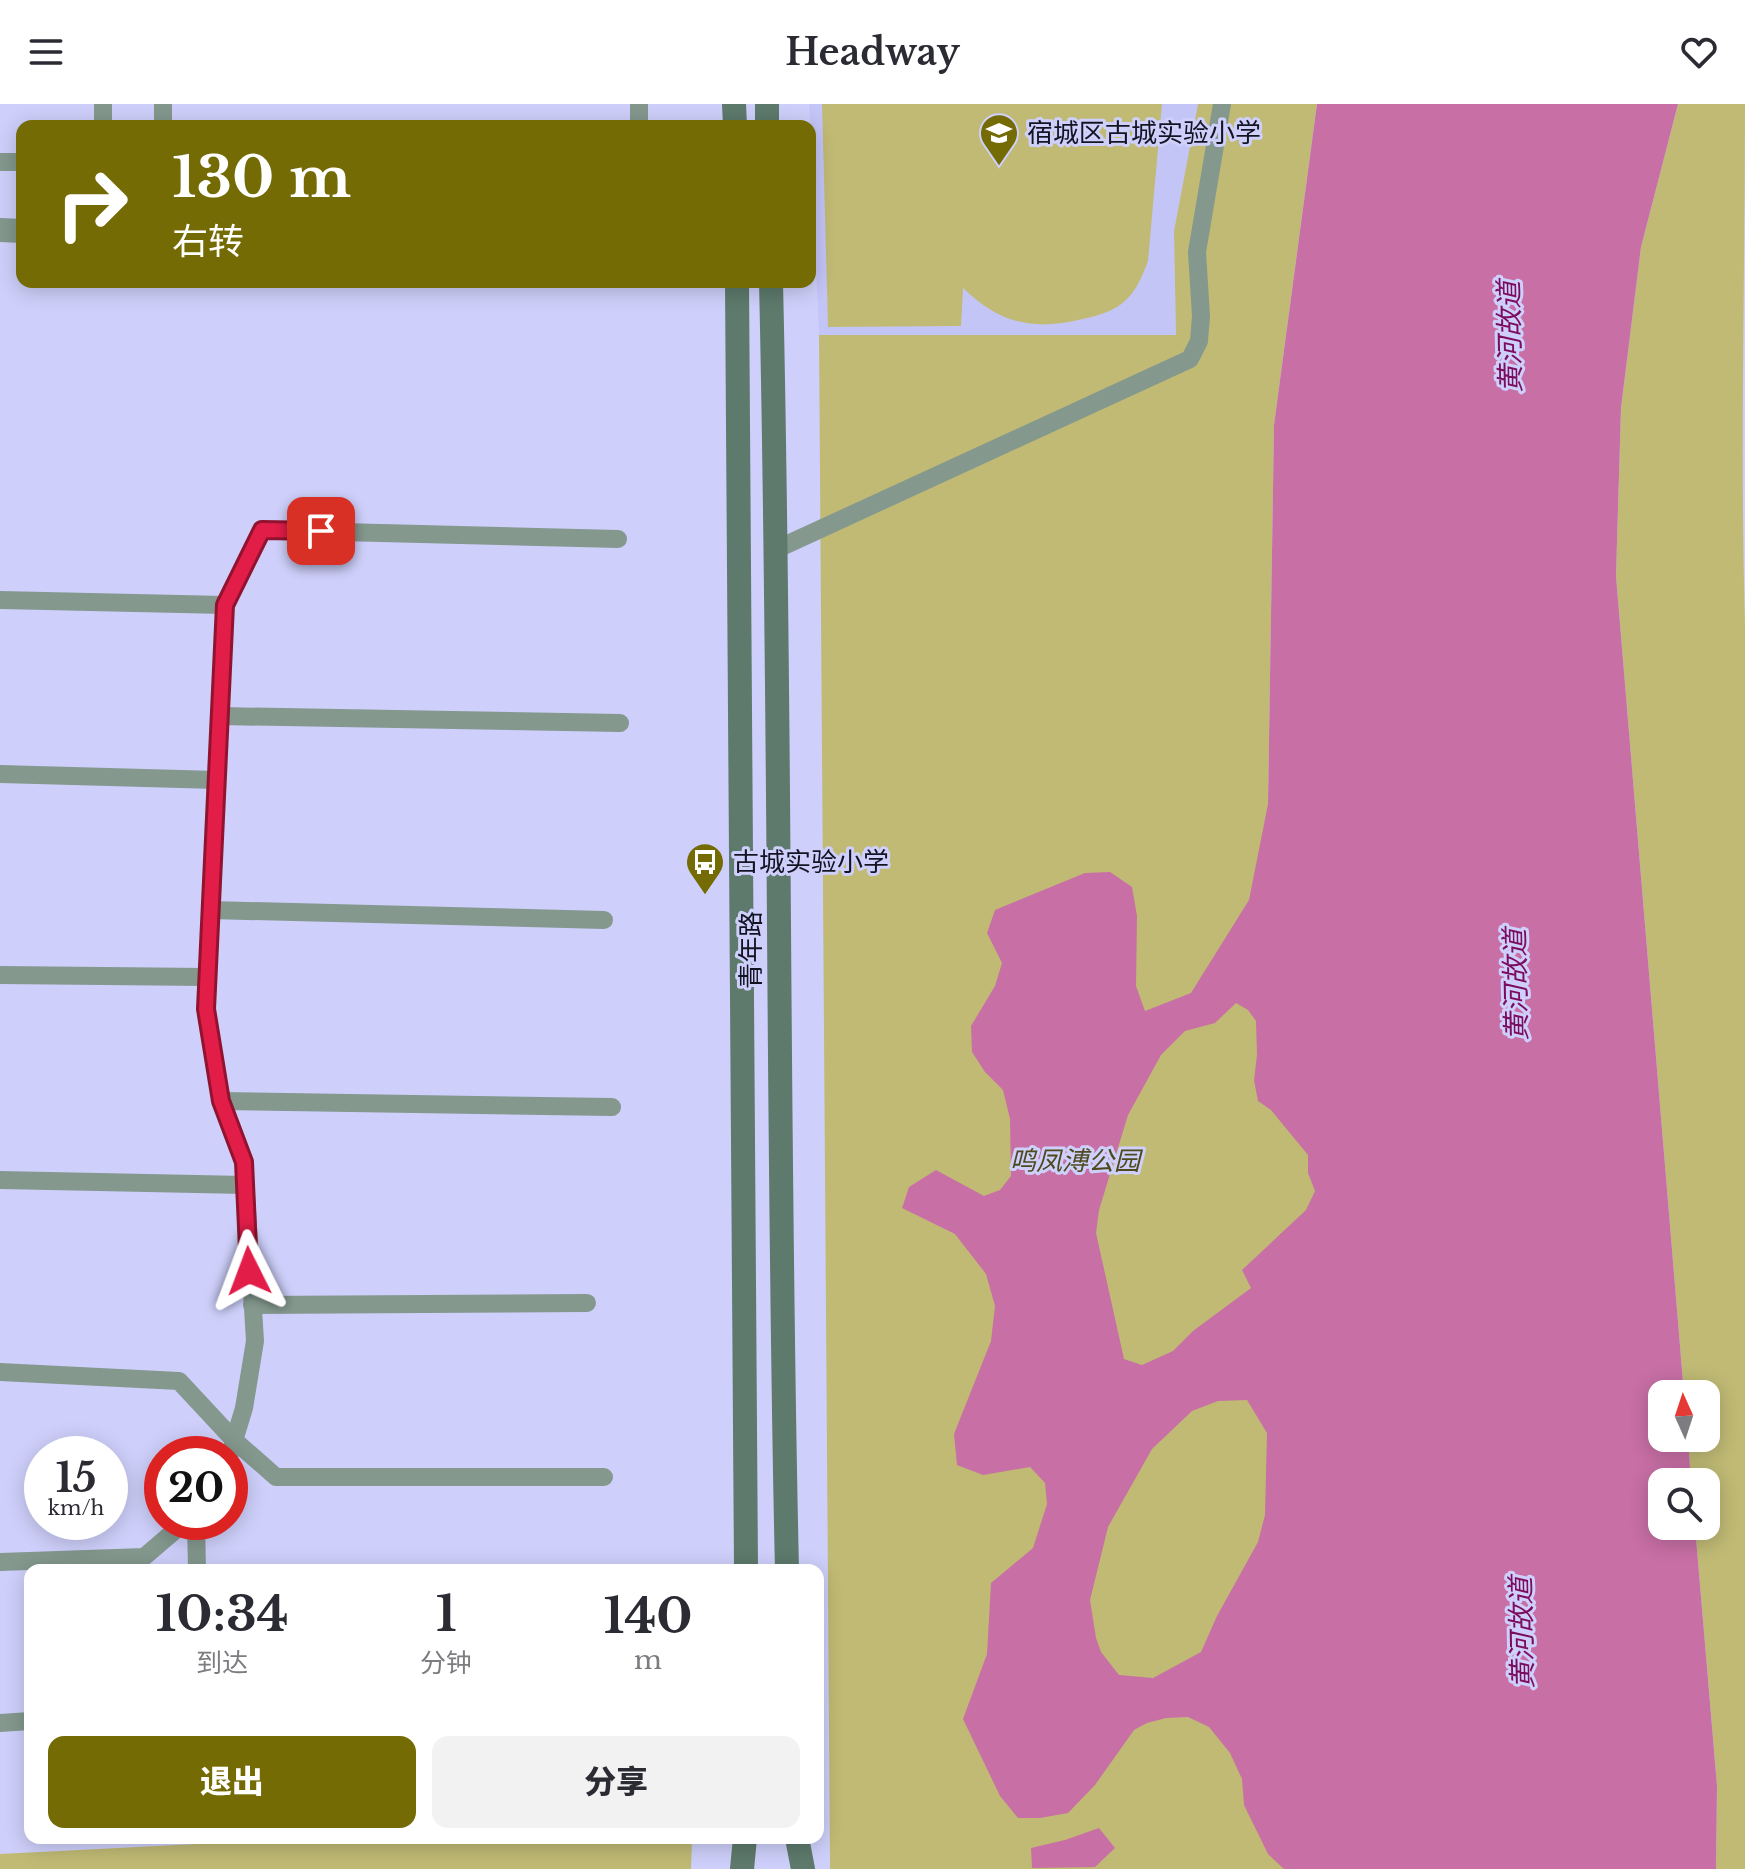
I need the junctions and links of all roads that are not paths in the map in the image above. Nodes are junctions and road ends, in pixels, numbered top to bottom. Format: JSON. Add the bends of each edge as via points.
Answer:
{"nodes":[{"id":1,"x":1222,"y":104,"type":"edge"},
{"id":2,"x":737,"y":288,"type":"edge"},
{"id":3,"x":771,"y":288,"type":"edge"},
{"id":4,"x":618,"y":539,"type":"dead end"},
{"id":5,"x":777,"y":549,"type":"junction"},
{"id":6,"x":0,"y":600,"type":"edge"},
{"id":7,"x":225,"y":605,"type":"junction"},
{"id":8,"x":220,"y":716,"type":"junction"},
{"id":9,"x":620,"y":723,"type":"dead end"},
{"id":10,"x":0,"y":774,"type":"edge"},
{"id":11,"x":217,"y":780,"type":"junction"},
{"id":12,"x":210,"y":910,"type":"junction"},
{"id":13,"x":604,"y":920,"type":"dead end"},
{"id":14,"x":0,"y":975,"type":"edge"},
{"id":15,"x":207,"y":977,"type":"junction"},
{"id":16,"x":221,"y":1101,"type":"junction"},
{"id":17,"x":612,"y":1107,"type":"dead end"},
{"id":18,"x":0,"y":1180,"type":"edge"},
{"id":19,"x":245,"y":1185,"type":"junction"},
{"id":20,"x":587,"y":1303,"type":"dead end"},
{"id":21,"x":252,"y":1305,"type":"junction"},
{"id":22,"x":0,"y":1372,"type":"edge"},
{"id":23,"x":223,"y":1436,"type":"edge"},
{"id":24,"x":235,"y":1436,"type":"edge"},
{"id":25,"x":248,"y":1458,"type":"edge"},
{"id":26,"x":604,"y":1477,"type":"dead end"},
{"id":27,"x":164,"y":1540,"type":"edge"},
{"id":28,"x":196,"y":1540,"type":"edge"},
{"id":29,"x":0,"y":1562,"type":"edge"},
{"id":30,"x":197,"y":1564,"type":"edge"},
{"id":31,"x":746,"y":1564,"type":"edge"},
{"id":32,"x":787,"y":1564,"type":"edge"},
{"id":33,"x":24,"y":1721,"type":"edge"},
{"id":34,"x":0,"y":1723,"type":"edge"},
{"id":35,"x":745,"y":1844,"type":"edge"},
{"id":36,"x":794,"y":1844,"type":"edge"},
{"id":37,"x":796,"y":1844,"type":"edge"},
{"id":38,"x":744,"y":1869,"type":"edge"},
{"id":39,"x":792,"y":1869,"type":"edge"},
{"id":40,"x":803,"y":1869,"type":"edge"}],
"edges":[{"from":1,"to":5,"type":"lane","via":[[1197,252],[1199,341],[1190,359]]},
{"from":2,"to":31,"type":"street","name":"青年路"},
{"from":3,"to":5,"type":"street","name":"青年路"},
{"from":4,"to":7,"type":"lane","via":[[262,530]]},
{"from":5,"to":32,"type":"street","name":"青年路","via":[[780,1286]]},
{"from":6,"to":7,"type":"lane"},
{"from":7,"to":8,"type":"lane"},
{"from":8,"to":9,"type":"lane"},
{"from":8,"to":11,"type":"lane"},
{"from":10,"to":11,"type":"lane"},
{"from":11,"to":12,"type":"lane"},
{"from":12,"to":13,"type":"lane"},
{"from":12,"to":15,"type":"lane"},
{"from":14,"to":15,"type":"lane"},
{"from":15,"to":16,"type":"lane","via":[[206,1009]]},
{"from":16,"to":17,"type":"lane"},
{"from":16,"to":19,"type":"lane","via":[[244,1162]]},
{"from":18,"to":19,"type":"lane"},
{"from":19,"to":21,"type":"lane"},
{"from":20,"to":21,"type":"lane"},
{"from":21,"to":24,"type":"lane","via":[[255,1341]]},
{"from":22,"to":23,"type":"lane","via":[[179,1381]]},
{"from":25,"to":26,"type":"lane","via":[[276,1477]]},
{"from":27,"to":29,"type":"lane","via":[[144,1557]]},
{"from":28,"to":30,"type":"lane"},
{"from":33,"to":34,"type":"lane"},
{"from":35,"to":38,"type":"street"},
{"from":36,"to":39,"type":"street"},
{"from":37,"to":40,"type":"street"}]}
